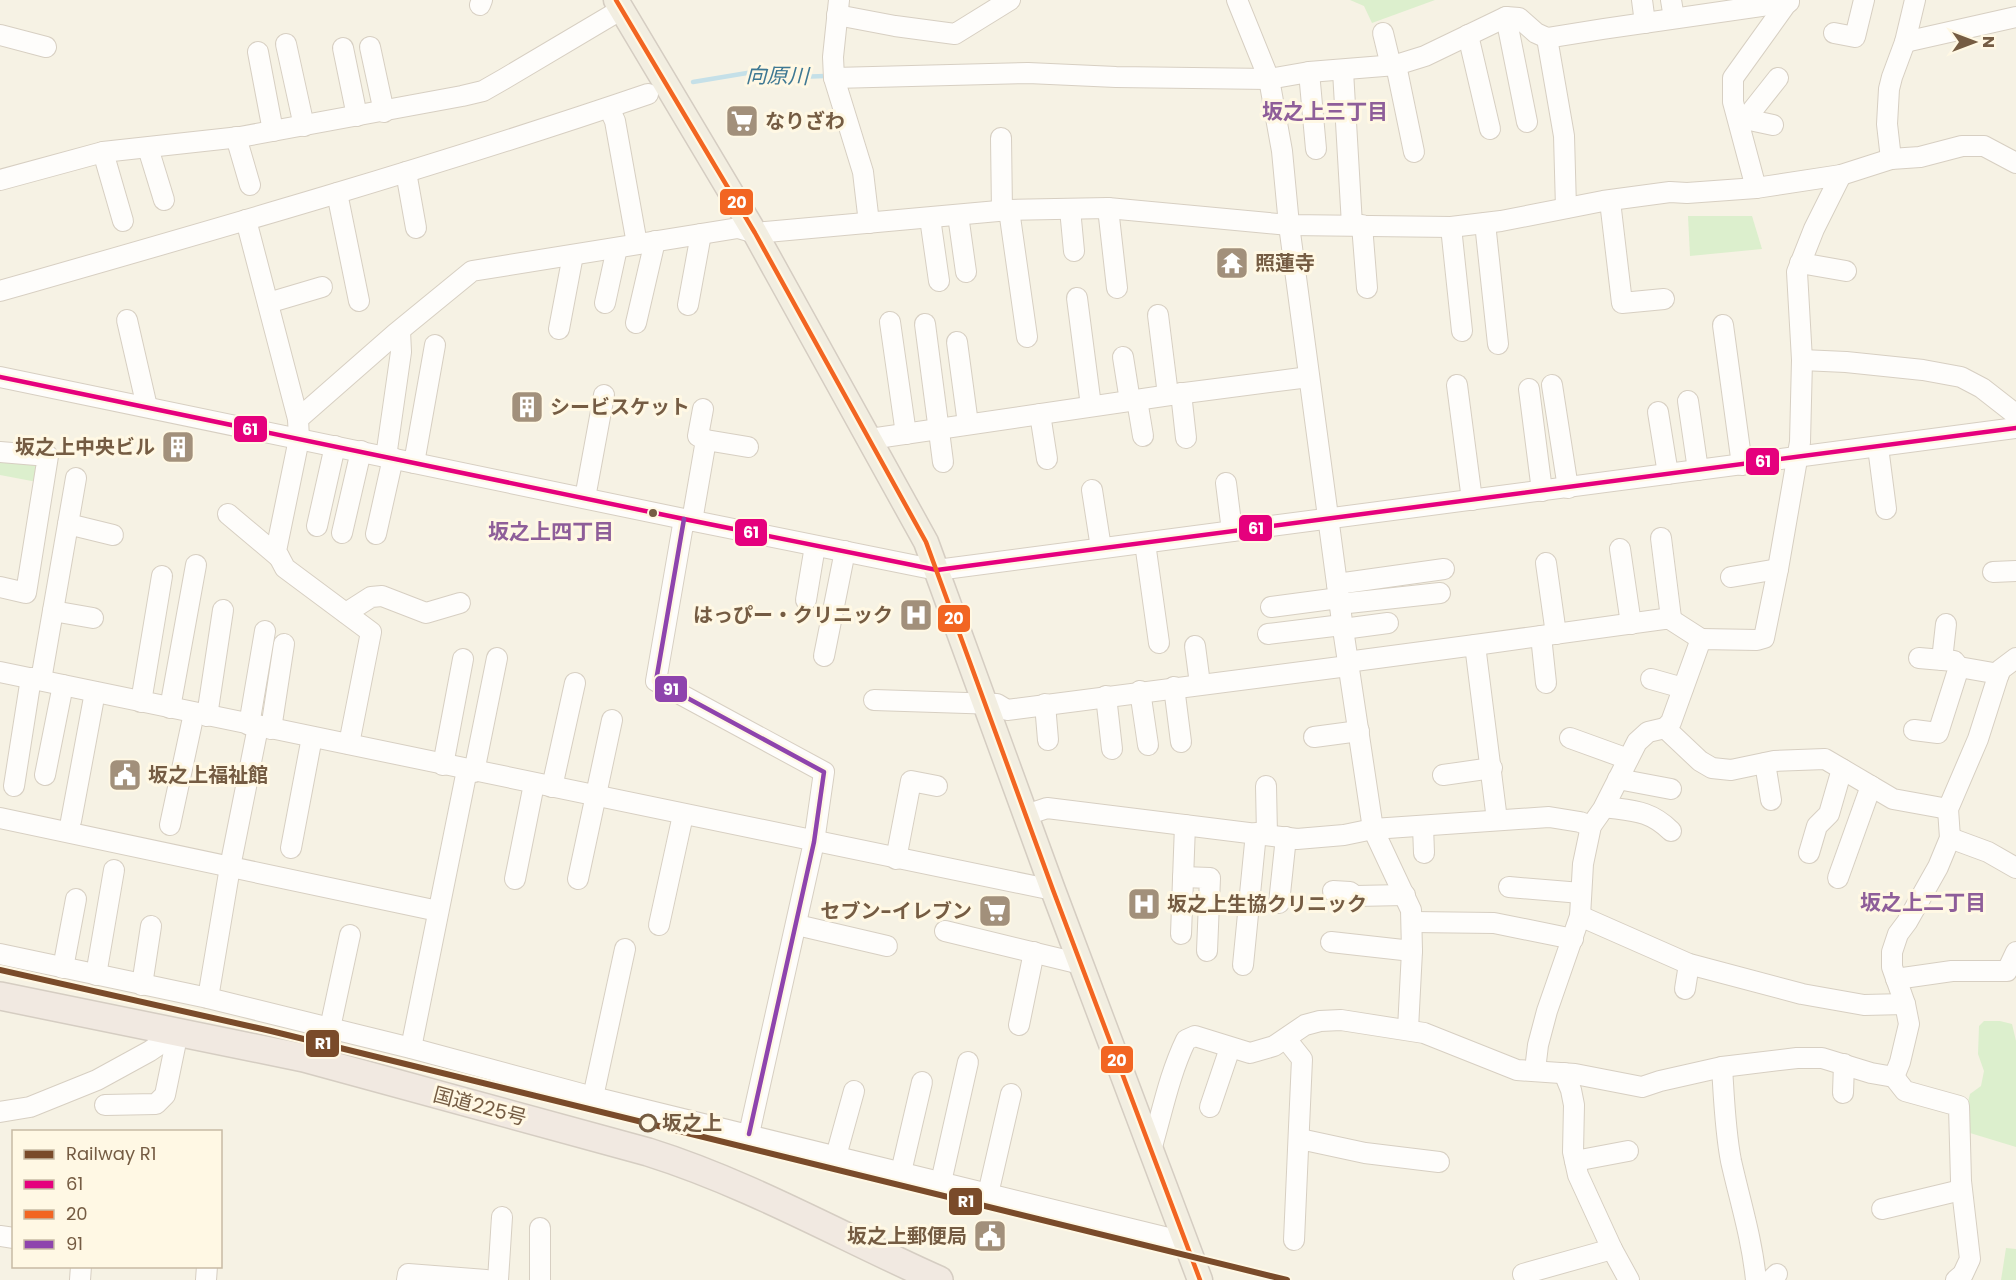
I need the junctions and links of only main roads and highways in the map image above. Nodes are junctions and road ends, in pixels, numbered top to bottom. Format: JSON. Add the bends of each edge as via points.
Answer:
{"nodes":[{"id":1,"x":619,"y":4,"type":"edge"},
{"id":2,"x":0,"y":996,"type":"edge"},
{"id":3,"x":934,"y":1279,"type":"edge"},
{"id":4,"x":1200,"y":1280,"type":"edge"}],
"edges":[{"from":1,"to":4,"type":"main road","via":[[755,233],[926,542]]},
{"from":2,"to":3,"type":"highway","name":"国道225号","via":[[304,1058],[683,1163],[792,1209]]}]}
